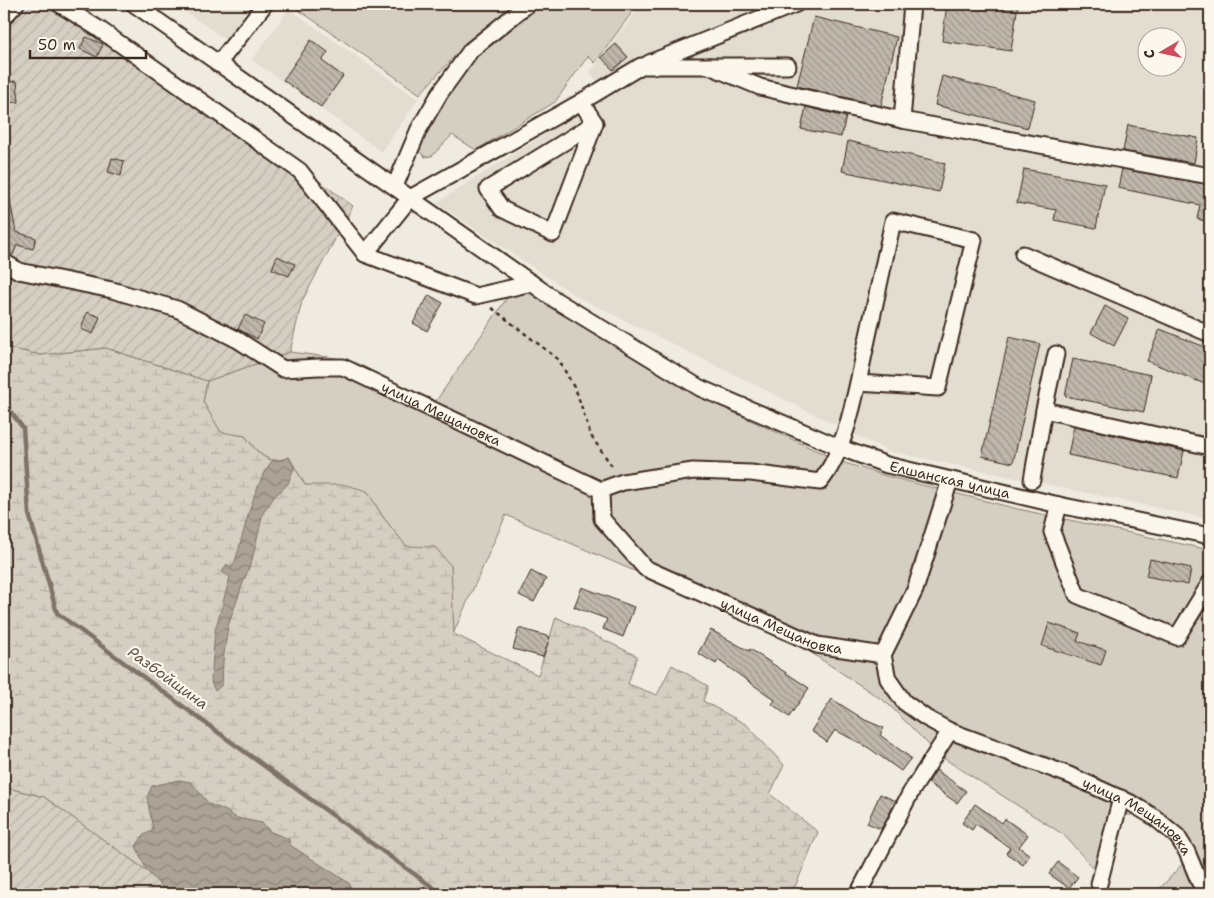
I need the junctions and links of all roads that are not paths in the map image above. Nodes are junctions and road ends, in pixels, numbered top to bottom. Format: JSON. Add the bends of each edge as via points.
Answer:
{"nodes":[{"id":1,"x":16,"y":4,"type":"edge"},
{"id":2,"x":59,"y":4,"type":"edge"},
{"id":3,"x":134,"y":4,"type":"edge"},
{"id":4,"x":265,"y":4,"type":"edge"},
{"id":5,"x":528,"y":4,"type":"edge"},
{"id":6,"x":796,"y":4,"type":"edge"},
{"id":7,"x":912,"y":4,"type":"edge"},
{"id":8,"x":4,"y":17,"type":"edge"},
{"id":9,"x":218,"y":64,"type":"junction"},
{"id":10,"x":641,"y":66,"type":"junction"},
{"id":11,"x":709,"y":66,"type":"junction"},
{"id":12,"x":788,"y":66,"type":"dead end"},
{"id":13,"x":581,"y":102,"type":"junction"},
{"id":14,"x":902,"y":120,"type":"junction"},
{"id":15,"x":595,"y":123,"type":"junction"},
{"id":16,"x":1210,"y":176,"type":"edge"},
{"id":17,"x":395,"y":186,"type":"junction"},
{"id":18,"x":410,"y":198,"type":"junction"},
{"id":19,"x":365,"y":254,"type":"junction"},
{"id":20,"x":1023,"y":254,"type":"dead end"},
{"id":21,"x":4,"y":262,"type":"edge"},
{"id":22,"x":532,"y":283,"type":"junction"},
{"id":23,"x":1210,"y":334,"type":"edge"},
{"id":24,"x":1056,"y":354,"type":"dead end"},
{"id":25,"x":858,"y":383,"type":"junction"},
{"id":26,"x":1044,"y":410,"type":"junction"},
{"id":27,"x":1210,"y":447,"type":"edge"},
{"id":28,"x":841,"y":448,"type":"junction"},
{"id":29,"x":950,"y":480,"type":"junction"},
{"id":30,"x":1032,"y":480,"type":"dead end"},
{"id":31,"x":601,"y":490,"type":"junction"},
{"id":32,"x":1059,"y":505,"type":"junction"},
{"id":33,"x":1210,"y":536,"type":"edge"},
{"id":34,"x":1210,"y":584,"type":"edge"},
{"id":35,"x":883,"y":655,"type":"junction"},
{"id":36,"x":950,"y":731,"type":"junction"},
{"id":37,"x":1121,"y":798,"type":"junction"},
{"id":38,"x":1099,"y":884,"type":"dead end"},
{"id":39,"x":858,"y":894,"type":"edge"},
{"id":40,"x":1208,"y":894,"type":"edge"}],
"edges":[{"from":1,"to":8,"type":"street"},
{"from":2,"to":19,"type":"street","via":[[100,29],[300,170]]},
{"from":3,"to":9,"type":"street","name":"Елшанская улица"},
{"from":4,"to":9,"type":"street"},
{"from":5,"to":17,"type":"street","via":[[471,50],[419,129]]},
{"from":6,"to":10,"type":"street"},
{"from":7,"to":14,"type":"street"},
{"from":9,"to":17,"type":"street","name":"Елшанская улица"},
{"from":10,"to":11,"type":"street"},
{"from":10,"to":13,"type":"street"},
{"from":11,"to":12,"type":"street"},
{"from":11,"to":14,"type":"street","via":[[760,87]]},
{"from":13,"to":15,"type":"street"},
{"from":13,"to":18,"type":"street"},
{"from":14,"to":16,"type":"street"},
{"from":15,"to":15,"type":"street","via":[[553,234],[502,209],[488,190]]},
{"from":17,"to":18,"type":"street","name":"Елшанская улица"},
{"from":18,"to":19,"type":"street"},
{"from":18,"to":22,"type":"street","name":"Елшанская улица"},
{"from":19,"to":22,"type":"street","via":[[476,296]]},
{"from":20,"to":23,"type":"street"},
{"from":21,"to":31,"type":"street","name":"улица Мещановка","via":[[20,271],[112,290],[177,309],[238,340],[283,369],[343,367]]},
{"from":22,"to":28,"type":"street","name":"Елшанская улица","via":[[700,388]]},
{"from":24,"to":26,"type":"street"},
{"from":25,"to":25,"type":"street","via":[[894,221],[974,240],[938,388]]},
{"from":25,"to":28,"type":"street"},
{"from":26,"to":27,"type":"street"},
{"from":26,"to":30,"type":"street"},
{"from":28,"to":29,"type":"street","name":"Елшанская улица","via":[[887,465]]},
{"from":28,"to":31,"type":"street","via":[[820,482],[752,473],[693,471],[623,482]]},
{"from":29,"to":32,"type":"street","name":"Елшанская улица"},
{"from":29,"to":35,"type":"street","via":[[915,590]]},
{"from":31,"to":35,"type":"street","name":"улица Мещановка","via":[[602,519],[645,568],[817,645]]},
{"from":32,"to":33,"type":"street","name":"Елшанская улица"},
{"from":32,"to":34,"type":"street","via":[[1052,532],[1077,595],[1177,637]]},
{"from":35,"to":36,"type":"street","name":"улица Мещановка","via":[[888,679],[904,702]]},
{"from":36,"to":37,"type":"street","name":"улица Мещановка","via":[[1069,774]]},
{"from":36,"to":39,"type":"street","via":[[911,792]]},
{"from":37,"to":38,"type":"street"},
{"from":37,"to":40,"type":"street","name":"улица Мещановка","via":[[1154,817],[1177,836]]}]}
